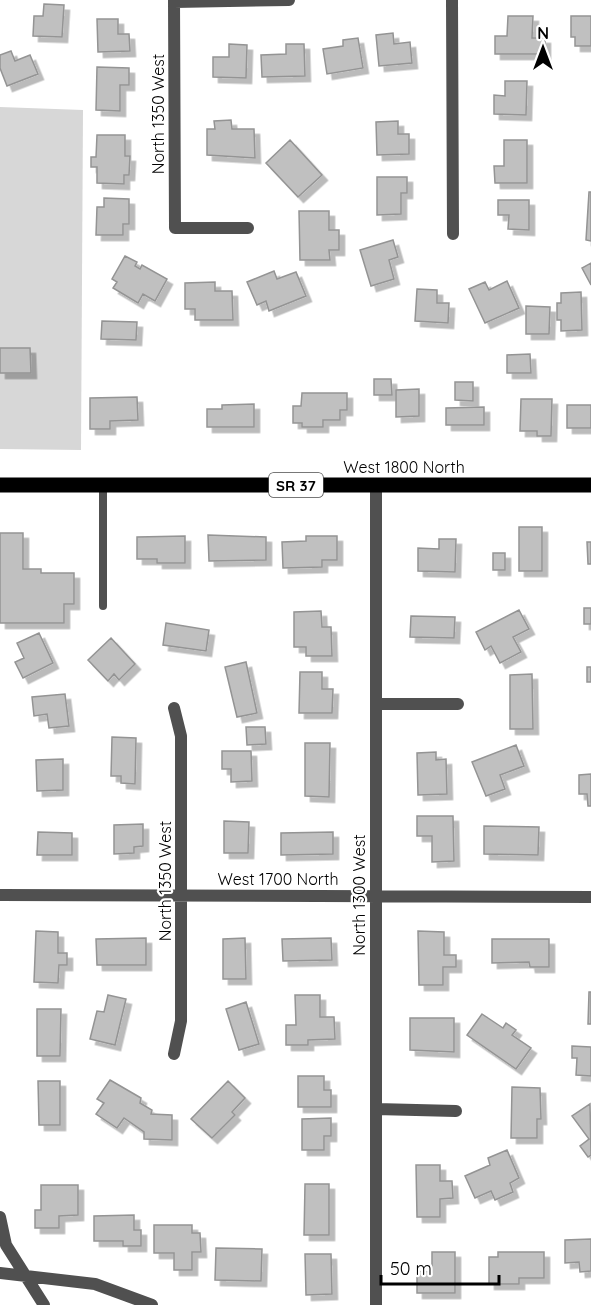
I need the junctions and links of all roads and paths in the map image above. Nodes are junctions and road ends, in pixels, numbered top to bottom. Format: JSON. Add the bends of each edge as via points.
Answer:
{"nodes":[{"id":1,"x":289,"y":0,"type":"edge"},
{"id":2,"x":452,"y":0,"type":"edge"},
{"id":3,"x":174,"y":1,"type":"edge"},
{"id":4,"x":248,"y":228,"type":"dead end"},
{"id":5,"x":453,"y":234,"type":"dead end"},
{"id":6,"x":376,"y":484,"type":"junction"},
{"id":7,"x":0,"y":485,"type":"edge"},
{"id":8,"x":103,"y":485,"type":"junction"},
{"id":9,"x":591,"y":485,"type":"edge"},
{"id":10,"x":103,"y":606,"type":"dead end"},
{"id":11,"x":376,"y":704,"type":"junction"},
{"id":12,"x":458,"y":704,"type":"dead end"},
{"id":13,"x":174,"y":708,"type":"dead end"},
{"id":14,"x":0,"y":895,"type":"edge"},
{"id":15,"x":181,"y":896,"type":"junction"},
{"id":16,"x":375,"y":896,"type":"junction"},
{"id":17,"x":591,"y":897,"type":"edge"},
{"id":18,"x":174,"y":1054,"type":"dead end"},
{"id":19,"x":376,"y":1109,"type":"junction"},
{"id":20,"x":456,"y":1111,"type":"dead end"},
{"id":21,"x":0,"y":1217,"type":"edge"},
{"id":22,"x":0,"y":1273,"type":"edge"},
{"id":23,"x":24,"y":1275,"type":"junction"},
{"id":24,"x":44,"y":1305,"type":"edge"},
{"id":25,"x":152,"y":1305,"type":"edge"},
{"id":26,"x":375,"y":1305,"type":"edge"}],
"edges":[{"from":1,"to":3,"type":"street"},
{"from":2,"to":5,"type":"street"},
{"from":3,"to":4,"type":"street","name":"North 1350 West","via":[[176,228]]},
{"from":6,"to":8,"type":"main road","name":"West 1800 North","number":"SR 37"},
{"from":6,"to":9,"type":"main road","name":"West 1800 North","number":"SR 37"},
{"from":6,"to":11,"type":"street","name":"North 1300 West"},
{"from":7,"to":8,"type":"main road","name":"West 1800 North","number":"SR 37"},
{"from":8,"to":10,"type":"lane"},
{"from":11,"to":12,"type":"street"},
{"from":11,"to":16,"type":"street","name":"North 1300 West"},
{"from":13,"to":15,"type":"street","name":"North 1350 West","via":[[181,736]]},
{"from":14,"to":15,"type":"street","name":"West 1700 North"},
{"from":15,"to":16,"type":"street","name":"West 1700 North"},
{"from":15,"to":18,"type":"street","name":"North 1350 West","via":[[182,1021]]},
{"from":16,"to":17,"type":"street","name":"West 1700 North"},
{"from":16,"to":19,"type":"street","name":"North 1300 West"},
{"from":19,"to":20,"type":"street"},
{"from":19,"to":26,"type":"street","name":"North 1300 West"},
{"from":21,"to":23,"type":"street","via":[[6,1245]]},
{"from":22,"to":23,"type":"street"},
{"from":23,"to":24,"type":"street"},
{"from":23,"to":25,"type":"street","via":[[95,1284]]}]}
